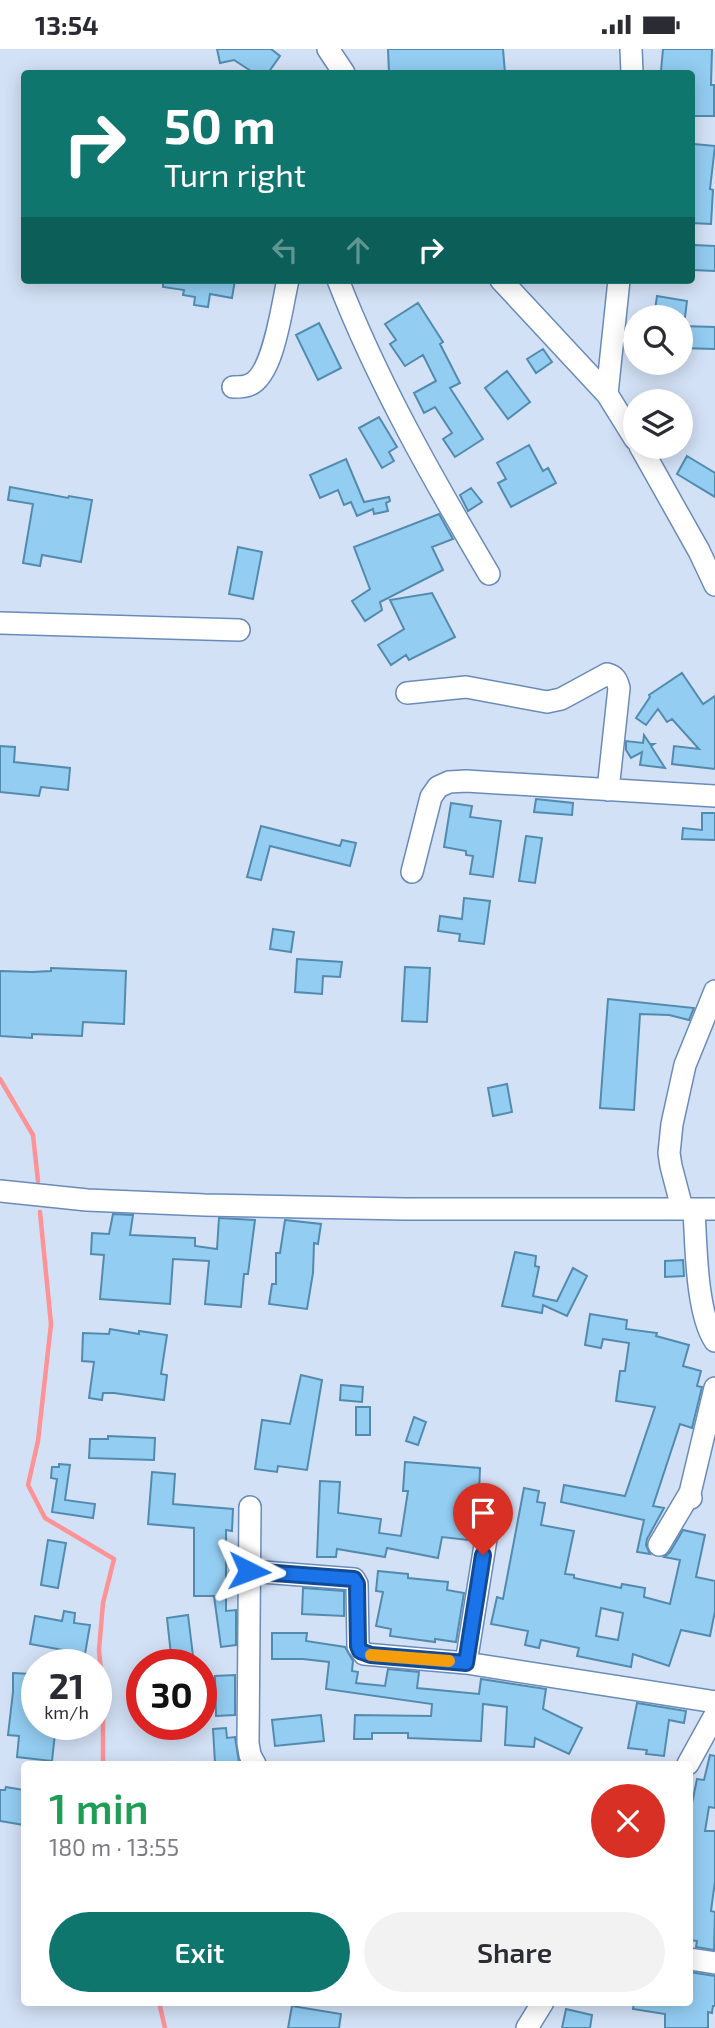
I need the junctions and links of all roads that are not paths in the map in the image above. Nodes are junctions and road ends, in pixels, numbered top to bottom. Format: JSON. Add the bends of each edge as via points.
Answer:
{"nodes":[{"id":1,"x":631,"y":49,"type":"edge"},
{"id":2,"x":632,"y":70,"type":"edge"},
{"id":3,"x":287,"y":284,"type":"edge"},
{"id":4,"x":340,"y":284,"type":"edge"},
{"id":5,"x":504,"y":284,"type":"edge"},
{"id":6,"x":619,"y":284,"type":"edge"},
{"id":7,"x":233,"y":387,"type":"dead end"},
{"id":8,"x":607,"y":394,"type":"junction"},
{"id":9,"x":623,"y":420,"type":"edge"},
{"id":10,"x":646,"y":459,"type":"edge"},
{"id":11,"x":489,"y":575,"type":"dead end"},
{"id":12,"x":715,"y":585,"type":"edge"},
{"id":13,"x":0,"y":623,"type":"edge"},
{"id":14,"x":239,"y":629,"type":"dead end"},
{"id":15,"x":407,"y":693,"type":"dead end"},
{"id":16,"x":608,"y":790,"type":"junction"},
{"id":17,"x":715,"y":796,"type":"edge"},
{"id":18,"x":412,"y":872,"type":"dead end"},
{"id":19,"x":715,"y":991,"type":"edge"},
{"id":20,"x":0,"y":1191,"type":"edge"},
{"id":21,"x":697,"y":1209,"type":"edge"},
{"id":22,"x":715,"y":1341,"type":"edge"},
{"id":23,"x":715,"y":1388,"type":"edge"},
{"id":24,"x":250,"y":1507,"type":"dead end"},
{"id":25,"x":486,"y":1539,"type":"dead end"},
{"id":26,"x":659,"y":1545,"type":"dead end"},
{"id":27,"x":249,"y":1571,"type":"junction"},
{"id":28,"x":466,"y":1663,"type":"junction"},
{"id":29,"x":715,"y":1702,"type":"edge"},
{"id":30,"x":715,"y":1715,"type":"edge"},
{"id":31,"x":253,"y":1761,"type":"edge"},
{"id":32,"x":690,"y":1761,"type":"edge"},
{"id":33,"x":693,"y":1959,"type":"edge"},
{"id":34,"x":715,"y":1963,"type":"edge"},
{"id":35,"x":541,"y":2006,"type":"edge"},
{"id":36,"x":527,"y":2028,"type":"edge"}],
"edges":[{"from":1,"to":2,"type":"street"},
{"from":3,"to":7,"type":"street","via":[[271,355],[262,374],[251,385]]},
{"from":4,"to":11,"type":"street","via":[[379,376]]},
{"from":5,"to":8,"type":"street"},
{"from":6,"to":8,"type":"street"},
{"from":8,"to":9,"type":"street"},
{"from":10,"to":12,"type":"street"},
{"from":13,"to":14,"type":"street"},
{"from":15,"to":16,"type":"street","via":[[466,687],[547,702],[613,675],[618,688]]},
{"from":16,"to":17,"type":"street"},
{"from":16,"to":18,"type":"street","via":[[449,782],[431,797]]},
{"from":19,"to":21,"type":"street","via":[[685,1065],[669,1153]]},
{"from":20,"to":21,"type":"street","via":[[205,1205]]},
{"from":21,"to":22,"type":"street","via":[[698,1269],[706,1325]]},
{"from":23,"to":26,"type":"street","via":[[690,1496]]},
{"from":24,"to":27,"type":"street"},
{"from":25,"to":28,"type":"street"},
{"from":27,"to":28,"type":"street","via":[[354,1579],[360,1651]]},
{"from":27,"to":31,"type":"street","via":[[248,1743]]},
{"from":28,"to":29,"type":"street"},
{"from":30,"to":32,"type":"street"},
{"from":33,"to":34,"type":"street"},
{"from":35,"to":36,"type":"street"}]}
